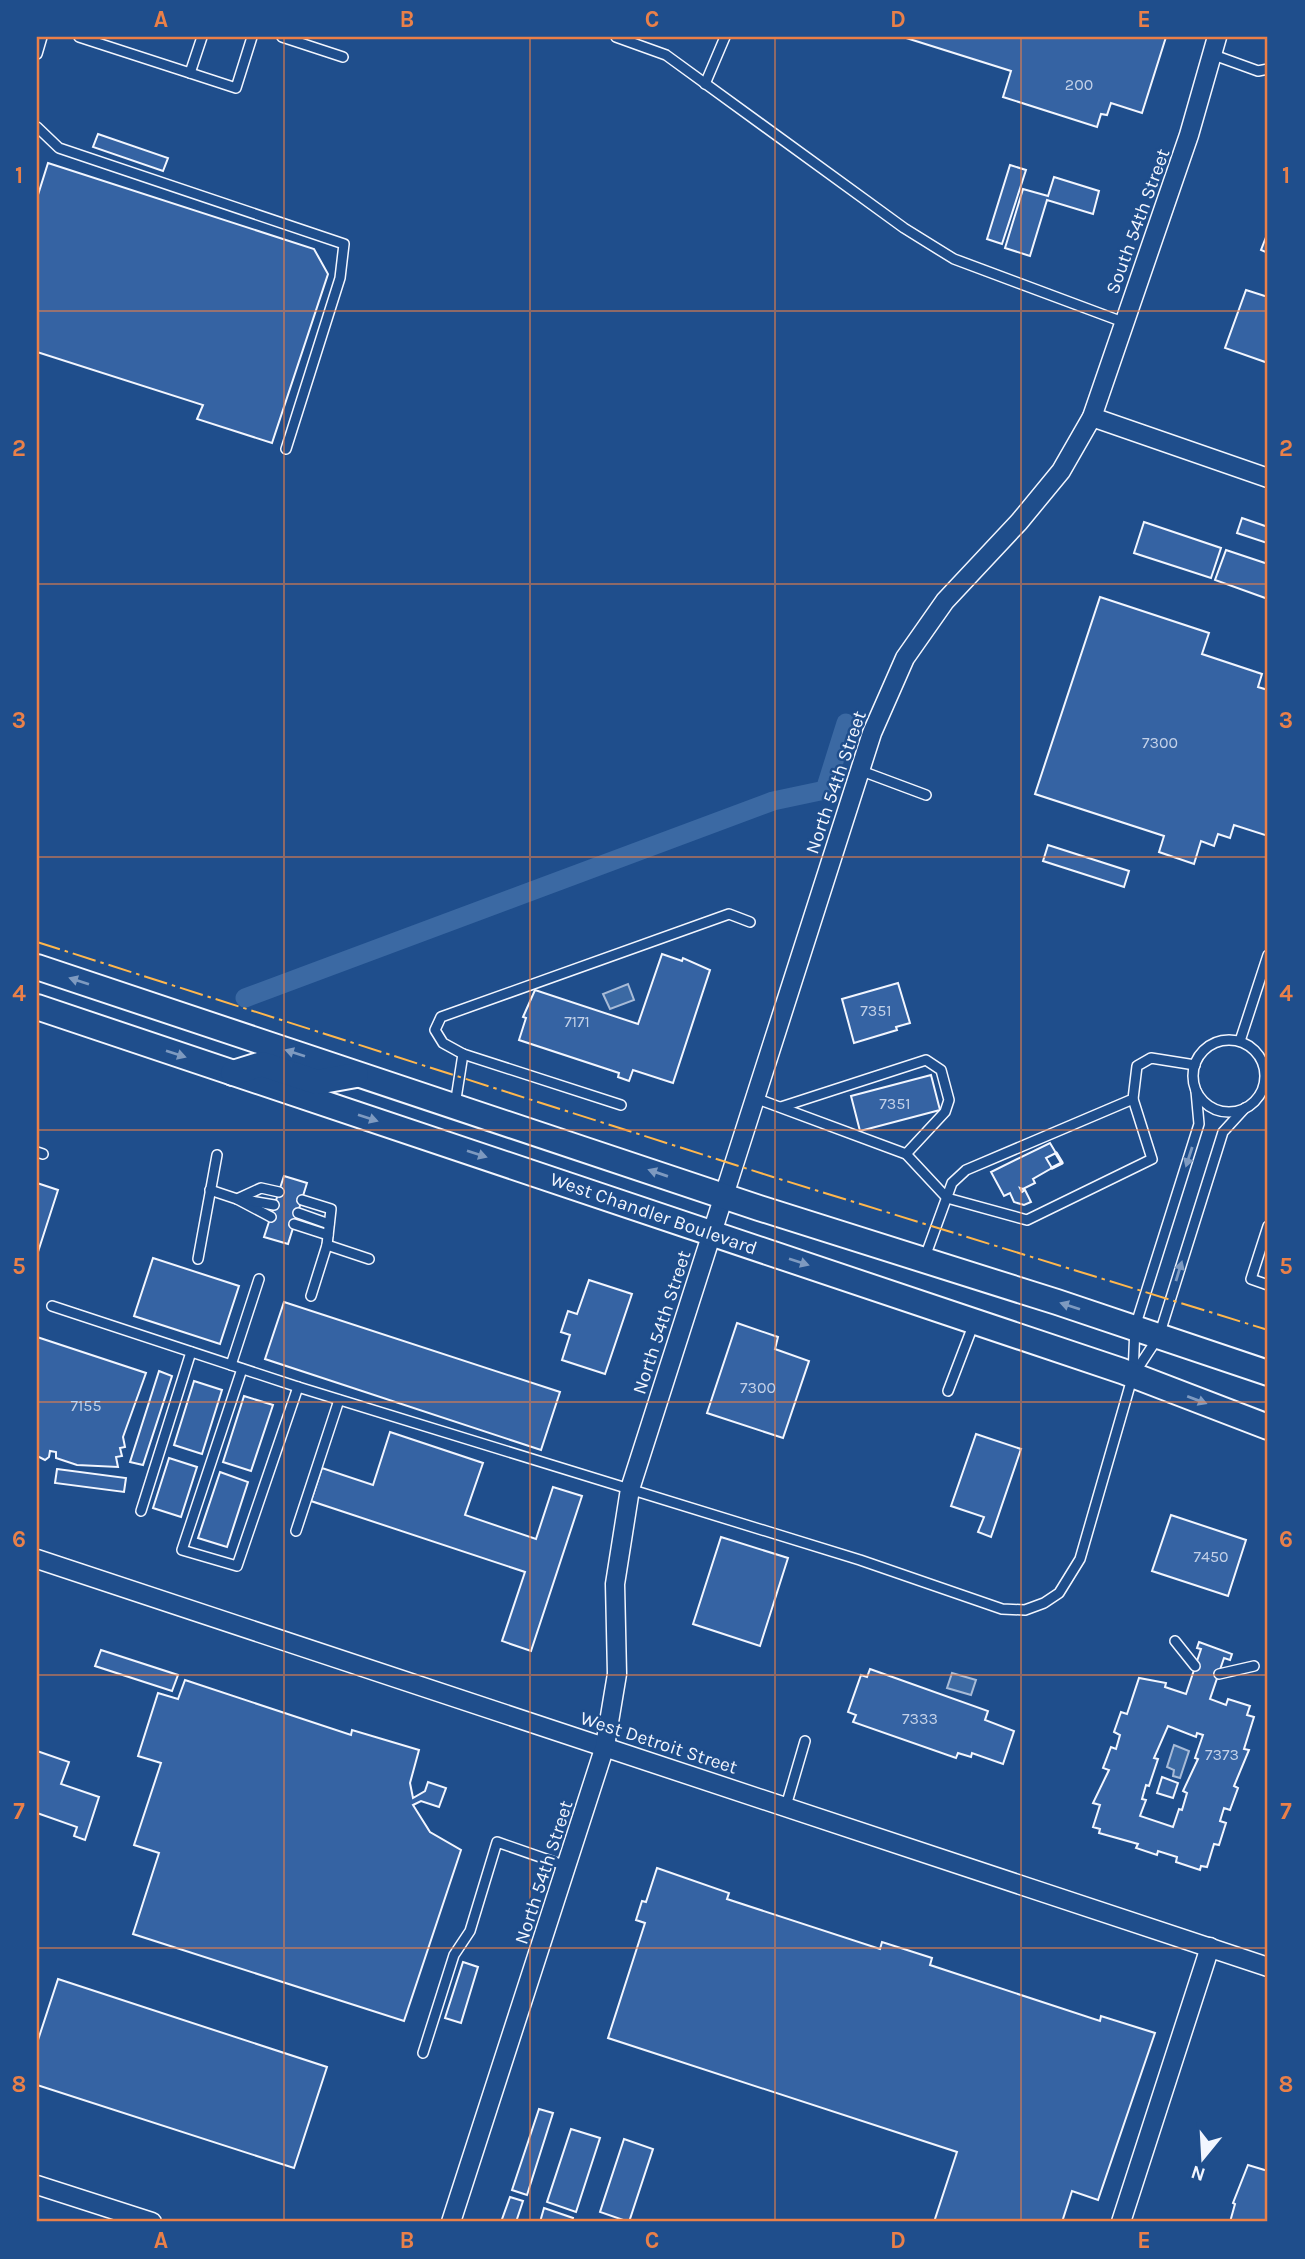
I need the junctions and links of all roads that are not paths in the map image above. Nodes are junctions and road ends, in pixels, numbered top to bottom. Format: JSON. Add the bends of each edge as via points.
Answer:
{"nodes":[{"id":1,"x":42,"y":37,"type":"edge"},
{"id":2,"x":79,"y":37,"type":"edge"},
{"id":3,"x":202,"y":37,"type":"edge"},
{"id":4,"x":252,"y":37,"type":"edge"},
{"id":5,"x":282,"y":37,"type":"edge"},
{"id":6,"x":616,"y":37,"type":"edge"},
{"id":7,"x":725,"y":37,"type":"edge"},
{"id":8,"x":1217,"y":37,"type":"edge"},
{"id":9,"x":37,"y":54,"type":"edge"},
{"id":10,"x":1211,"y":54,"type":"junction"},
{"id":11,"x":343,"y":57,"type":"dead end"},
{"id":12,"x":1268,"y":69,"type":"edge"},
{"id":13,"x":190,"y":73,"type":"junction"},
{"id":14,"x":705,"y":84,"type":"junction"},
{"id":15,"x":37,"y":127,"type":"edge"},
{"id":16,"x":1123,"y":322,"type":"junction"},
{"id":17,"x":1092,"y":417,"type":"junction"},
{"id":18,"x":285,"y":449,"type":"dead end"},
{"id":19,"x":1268,"y":478,"type":"edge"},
{"id":20,"x":859,"y":770,"type":"junction"},
{"id":21,"x":926,"y":795,"type":"dead end"},
{"id":22,"x":750,"y":922,"type":"dead end"},
{"id":23,"x":1268,"y":955,"type":"edge"},
{"id":24,"x":37,"y":967,"type":"edge"},
{"id":25,"x":1258,"y":986,"type":"junction"},
{"id":26,"x":1268,"y":990,"type":"edge"},
{"id":27,"x":37,"y":1007,"type":"edge"},
{"id":28,"x":1240,"y":1041,"type":"junction"},
{"id":29,"x":463,"y":1054,"type":"junction"},
{"id":30,"x":1195,"y":1065,"type":"junction"},
{"id":31,"x":233,"y":1073,"type":"junction"},
{"id":32,"x":360,"y":1074,"type":"junction"},
{"id":33,"x":1266,"y":1089,"type":"edge"},
{"id":34,"x":1196,"y":1091,"type":"junction"},
{"id":35,"x":754,"y":1098,"type":"junction"},
{"id":36,"x":1133,"y":1099,"type":"junction"},
{"id":37,"x":454,"y":1105,"type":"junction"},
{"id":38,"x":621,"y":1105,"type":"dead end"},
{"id":39,"x":780,"y":1107,"type":"junction"},
{"id":40,"x":1245,"y":1108,"type":"junction"},
{"id":41,"x":906,"y":1154,"type":"junction"},
{"id":42,"x":217,"y":1155,"type":"dead end"},
{"id":43,"x":210,"y":1190,"type":"junction"},
{"id":44,"x":279,"y":1192,"type":"dead end"},
{"id":45,"x":722,"y":1196,"type":"junction"},
{"id":46,"x":947,"y":1198,"type":"junction"},
{"id":47,"x":237,"y":1199,"type":"junction"},
{"id":48,"x":302,"y":1200,"type":"dead end"},
{"id":49,"x":275,"y":1205,"type":"dead end"},
{"id":50,"x":298,"y":1213,"type":"dead end"},
{"id":51,"x":271,"y":1217,"type":"dead end"},
{"id":52,"x":294,"y":1224,"type":"dead end"},
{"id":53,"x":329,"y":1224,"type":"junction"},
{"id":54,"x":1268,"y":1226,"type":"edge"},
{"id":55,"x":712,"y":1232,"type":"junction"},
{"id":56,"x":328,"y":1240,"type":"junction"},
{"id":57,"x":198,"y":1259,"type":"dead end"},
{"id":58,"x":369,"y":1259,"type":"dead end"},
{"id":59,"x":925,"y":1259,"type":"junction"},
{"id":60,"x":259,"y":1279,"type":"dead end"},
{"id":61,"x":1268,"y":1284,"type":"edge"},
{"id":62,"x":311,"y":1296,"type":"dead end"},
{"id":63,"x":52,"y":1306,"type":"dead end"},
{"id":64,"x":975,"y":1321,"type":"junction"},
{"id":65,"x":1135,"y":1327,"type":"junction"},
{"id":66,"x":1159,"y":1336,"type":"junction"},
{"id":67,"x":191,"y":1352,"type":"junction"},
{"id":68,"x":231,"y":1365,"type":"junction"},
{"id":69,"x":242,"y":1369,"type":"junction"},
{"id":70,"x":1268,"y":1373,"type":"edge"},
{"id":71,"x":1133,"y":1375,"type":"junction"},
{"id":72,"x":298,"y":1387,"type":"junction"},
{"id":73,"x":948,"y":1391,"type":"dead end"},
{"id":74,"x":339,"y":1400,"type":"junction"},
{"id":75,"x":1268,"y":1427,"type":"edge"},
{"id":76,"x":630,"y":1489,"type":"junction"},
{"id":77,"x":141,"y":1510,"type":"dead end"},
{"id":78,"x":296,"y":1531,"type":"dead end"},
{"id":79,"x":37,"y":1559,"type":"edge"},
{"id":80,"x":1175,"y":1642,"type":"dead end"},
{"id":81,"x":1195,"y":1666,"type":"dead end"},
{"id":82,"x":1254,"y":1666,"type":"dead end"},
{"id":83,"x":1219,"y":1674,"type":"dead end"},
{"id":84,"x":805,"y":1741,"type":"dead end"},
{"id":85,"x":605,"y":1746,"type":"junction"},
{"id":86,"x":786,"y":1806,"type":"junction"},
{"id":87,"x":566,"y":1866,"type":"junction"},
{"id":88,"x":1210,"y":1947,"type":"junction"},
{"id":89,"x":1268,"y":1967,"type":"edge"},
{"id":90,"x":423,"y":2053,"type":"dead end"},
{"id":91,"x":37,"y":2185,"type":"edge"},
{"id":92,"x":152,"y":2222,"type":"edge"},
{"id":93,"x":451,"y":2222,"type":"edge"},
{"id":94,"x":1121,"y":2222,"type":"edge"}],
"edges":[{"from":1,"to":9,"type":"lane"},
{"from":2,"to":13,"type":"lane"},
{"from":3,"to":13,"type":"lane"},
{"from":4,"to":13,"type":"lane","via":[[236,88]]},
{"from":5,"to":11,"type":"lane"},
{"from":6,"to":14,"type":"lane","via":[[666,55]]},
{"from":7,"to":14,"type":"lane"},
{"from":8,"to":10,"type":"street","name":"South 54th Street"},
{"from":10,"to":12,"type":"lane","via":[[1258,71]]},
{"from":10,"to":16,"type":"street","name":"South 54th Street","via":[[1189,135]]},
{"from":14,"to":16,"type":"lane","via":[[954,259]]},
{"from":15,"to":18,"type":"lane","via":[[59,148],[344,244],[340,278]]},
{"from":16,"to":17,"type":"street","name":"South 54th Street"},
{"from":17,"to":19,"type":"street"},
{"from":17,"to":20,"type":"street","name":"North 54th Street","via":[[1061,471],[945,601],[905,658]]},
{"from":20,"to":21,"type":"lane"},
{"from":20,"to":35,"type":"street","name":"North 54th Street"},
{"from":22,"to":29,"type":"lane","via":[[729,914],[441,1017],[435,1030],[439,1037]]},
{"from":23,"to":25,"type":"lane"},
{"from":32,"to":24,"type":"main road","name":"West Chandler Boulevard","one_way":true},
{"from":25,"to":26,"type":"lane"},
{"from":25,"to":28,"type":"lane"},
{"from":27,"to":31,"type":"main road","name":"West Chandler Boulevard","one_way":true},
{"from":28,"to":30,"type":"lane","via":[[1216,1042]]},
{"from":28,"to":33,"type":"lane","via":[[1261,1060]]},
{"from":29,"to":37,"type":"lane"},
{"from":29,"to":38,"type":"lane"},
{"from":30,"to":34,"type":"lane"},
{"from":30,"to":36,"type":"lane","via":[[1151,1058],[1137,1066]]},
{"from":31,"to":32,"type":"main road","via":[[262,1064],[317,1082]]},
{"from":31,"to":55,"type":"main road","name":"West Chandler Boulevard","one_way":true},
{"from":32,"to":37,"type":"main road","name":"West Chandler Boulevard"},
{"from":33,"to":40,"type":"lane"},
{"from":34,"to":40,"type":"lane","via":[[1217,1110]]},
{"from":34,"to":65,"type":"lane","one_way":true,"via":[[1199,1124]]},
{"from":35,"to":39,"type":"lane"},
{"from":35,"to":45,"type":"street","name":"North 54th Street"},
{"from":36,"to":46,"type":"lane","via":[[966,1170],[952,1183]]},
{"from":36,"to":46,"type":"lane","via":[[1152,1159],[1027,1220]]},
{"from":45,"to":37,"type":"main road","name":"West Chandler Boulevard","one_way":true},
{"from":39,"to":41,"type":"lane"},
{"from":39,"to":41,"type":"lane","via":[[926,1060],[942,1070],[949,1100],[944,1112]]},
{"from":66,"to":40,"type":"lane","one_way":true,"via":[[1223,1132]]},
{"from":41,"to":46,"type":"lane"},
{"from":42,"to":43,"type":"lane"},
{"from":43,"to":47,"type":"lane"},
{"from":43,"to":57,"type":"lane"},
{"from":44,"to":47,"type":"lane","via":[[261,1188]]},
{"from":45,"to":55,"type":"street","name":"North 54th Street"},
{"from":45,"to":59,"type":"main road","name":"West Chandler Boulevard"},
{"from":46,"to":59,"type":"lane"},
{"from":47,"to":49,"type":"lane"},
{"from":47,"to":51,"type":"lane"},
{"from":48,"to":53,"type":"lane","via":[[331,1209]]},
{"from":50,"to":53,"type":"lane"},
{"from":52,"to":56,"type":"lane"},
{"from":53,"to":56,"type":"lane"},
{"from":54,"to":61,"type":"lane","via":[[1251,1279]]},
{"from":55,"to":64,"type":"main road","name":"West Chandler Boulevard","one_way":true},
{"from":55,"to":76,"type":"street","name":"North 54th Street"},
{"from":56,"to":58,"type":"lane"},
{"from":56,"to":62,"type":"lane"},
{"from":65,"to":59,"type":"main road","name":"West Chandler Boulevard","one_way":true},
{"from":60,"to":68,"type":"lane"},
{"from":63,"to":67,"type":"lane"},
{"from":64,"to":71,"type":"main road","name":"West Chandler Boulevard"},
{"from":64,"to":73,"type":"lane"},
{"from":65,"to":66,"type":"main road","name":"West Chandler Boulevard"},
{"from":65,"to":71,"type":"lane"},
{"from":66,"to":70,"type":"main road","name":"West Chandler Boulevard"},
{"from":66,"to":71,"type":"lane"},
{"from":67,"to":68,"type":"lane"},
{"from":67,"to":77,"type":"lane"},
{"from":68,"to":69,"type":"lane"},
{"from":69,"to":72,"type":"lane"},
{"from":69,"to":72,"type":"lane","via":[[181,1550],[237,1566]]},
{"from":71,"to":75,"type":"main road","name":"West Chandler Boulevard","one_way":true},
{"from":71,"to":76,"type":"lane","via":[[1080,1559],[1059,1593],[1025,1610],[1002,1609]]},
{"from":72,"to":74,"type":"lane"},
{"from":74,"to":76,"type":"lane"},
{"from":74,"to":78,"type":"lane"},
{"from":76,"to":85,"type":"street","name":"North 54th Street","via":[[615,1584],[617,1674]]},
{"from":79,"to":85,"type":"street","name":"West Detroit Street"},
{"from":80,"to":81,"type":"lane"},
{"from":82,"to":83,"type":"lane"},
{"from":84,"to":86,"type":"lane"},
{"from":85,"to":86,"type":"street","name":"West Detroit Street"},
{"from":85,"to":87,"type":"street","name":"North 54th Street"},
{"from":86,"to":88,"type":"street","name":"West Detroit Street"},
{"from":87,"to":90,"type":"lane","via":[[498,1842],[470,1931],[454,1955]]},
{"from":87,"to":93,"type":"street","name":"North 54th Street"},
{"from":88,"to":89,"type":"street","name":"West Detroit Street"},
{"from":88,"to":94,"type":"street"},
{"from":91,"to":92,"type":"street"}]}
